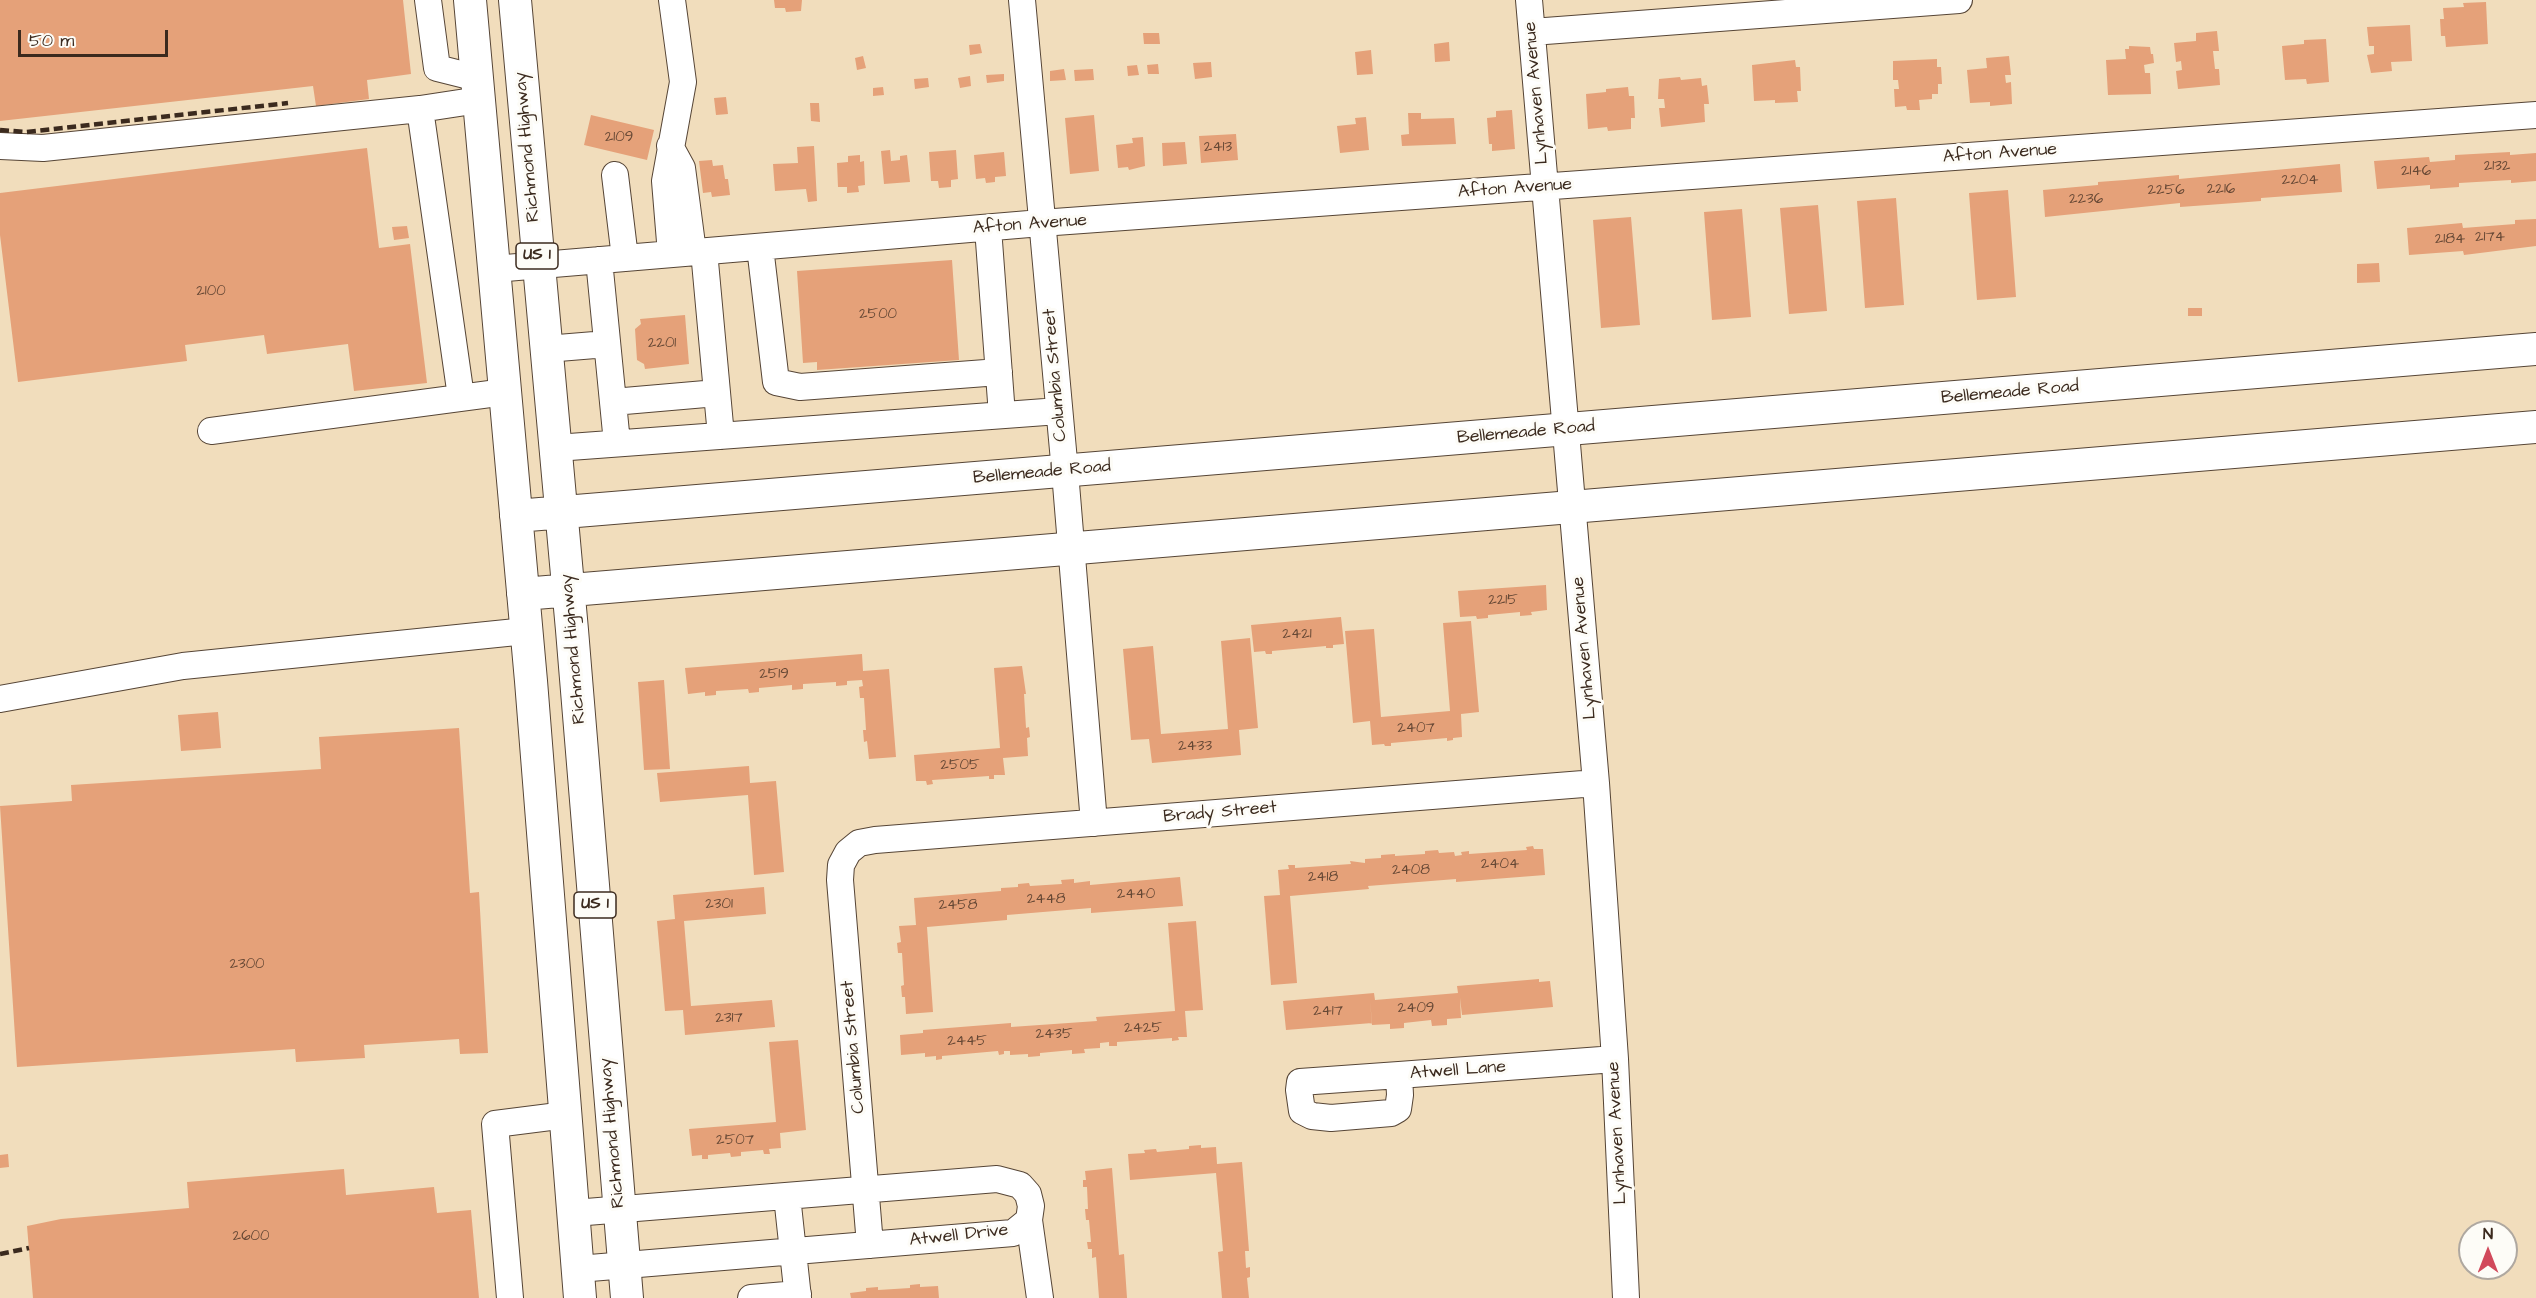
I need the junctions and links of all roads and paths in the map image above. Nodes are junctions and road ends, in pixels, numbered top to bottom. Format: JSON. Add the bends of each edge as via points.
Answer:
{"nodes":[{"id":1,"x":428,"y":0,"type":"edge"},
{"id":2,"x":470,"y":0,"type":"edge"},
{"id":3,"x":515,"y":0,"type":"edge"},
{"id":4,"x":672,"y":0,"type":"edge"},
{"id":5,"x":1022,"y":0,"type":"edge"},
{"id":6,"x":1529,"y":0,"type":"edge"},
{"id":7,"x":1959,"y":0,"type":"edge"},
{"id":8,"x":1532,"y":32,"type":"junction"},
{"id":9,"x":478,"y":89,"type":"junction"},
{"id":10,"x":420,"y":109,"type":"junction"},
{"id":11,"x":2536,"y":115,"type":"edge"},
{"id":12,"x":0,"y":146,"type":"edge"},
{"id":13,"x":615,"y":175,"type":"dead end"},
{"id":14,"x":1544,"y":187,"type":"junction"},
{"id":15,"x":1041,"y":223,"type":"junction"},
{"id":16,"x":988,"y":228,"type":"junction"},
{"id":17,"x":760,"y":247,"type":"junction"},
{"id":18,"x":689,"y":253,"type":"junction"},
{"id":19,"x":625,"y":258,"type":"junction"},
{"id":20,"x":599,"y":260,"type":"junction"},
{"id":21,"x":538,"y":265,"type":"junction"},
{"id":22,"x":494,"y":269,"type":"junction"},
{"id":23,"x":607,"y":344,"type":"junction"},
{"id":24,"x":546,"y":349,"type":"junction"},
{"id":25,"x":2536,"y":349,"type":"edge"},
{"id":26,"x":999,"y":372,"type":"junction"},
{"id":27,"x":505,"y":392,"type":"junction"},
{"id":28,"x":717,"y":393,"type":"junction"},
{"id":29,"x":460,"y":397,"type":"junction"},
{"id":30,"x":613,"y":402,"type":"junction"},
{"id":31,"x":1059,"y":411,"type":"junction"},
{"id":32,"x":1002,"y":415,"type":"junction"},
{"id":33,"x":2536,"y":427,"type":"edge"},
{"id":34,"x":1567,"y":430,"type":"junction"},
{"id":35,"x":211,"y":431,"type":"dead end"},
{"id":36,"x":721,"y":436,"type":"junction"},
{"id":37,"x":617,"y":443,"type":"junction"},
{"id":38,"x":556,"y":448,"type":"junction"},
{"id":39,"x":1065,"y":472,"type":"junction"},
{"id":40,"x":1573,"y":506,"type":"junction"},
{"id":41,"x":562,"y":512,"type":"junction"},
{"id":42,"x":516,"y":516,"type":"junction"},
{"id":43,"x":1071,"y":548,"type":"junction"},
{"id":44,"x":569,"y":590,"type":"junction"},
{"id":45,"x":523,"y":594,"type":"junction"},
{"id":46,"x":526,"y":631,"type":"junction"},
{"id":47,"x":0,"y":699,"type":"edge"},
{"id":48,"x":1596,"y":783,"type":"junction"},
{"id":49,"x":1094,"y":823,"type":"junction"},
{"id":50,"x":848,"y":852,"type":"joint"},
{"id":51,"x":1615,"y":1059,"type":"junction"},
{"id":52,"x":1399,"y":1075,"type":"junction"},
{"id":53,"x":566,"y":1115,"type":"junction"},
{"id":54,"x":866,"y":1189,"type":"junction"},
{"id":55,"x":787,"y":1196,"type":"junction"},
{"id":56,"x":620,"y":1209,"type":"junction"},
{"id":57,"x":574,"y":1213,"type":"junction"},
{"id":58,"x":1029,"y":1220,"type":"junction"},
{"id":59,"x":870,"y":1245,"type":"junction"},
{"id":60,"x":794,"y":1251,"type":"junction"},
{"id":61,"x":624,"y":1265,"type":"junction"},
{"id":62,"x":579,"y":1283,"type":"edge"},
{"id":63,"x":798,"y":1296,"type":"edge"},
{"id":64,"x":510,"y":1298,"type":"edge"},
{"id":65,"x":627,"y":1298,"type":"edge"},
{"id":66,"x":751,"y":1298,"type":"edge"},
{"id":67,"x":1040,"y":1298,"type":"edge"},
{"id":68,"x":1626,"y":1298,"type":"edge"}],
"edges":[{"from":1,"to":9,"type":"street","via":[[437,68]]},
{"from":2,"to":9,"type":"main road","number":"US 1"},
{"from":3,"to":21,"type":"main road","name":"Richmond Highway","number":"US 1"},
{"from":4,"to":18,"type":"street","via":[[682,82],[670,146],[682,168]]},
{"from":5,"to":15,"type":"street","name":"Columbia Street"},
{"from":6,"to":8,"type":"street","name":"Lynhaven Avenue"},
{"from":7,"to":8,"type":"street"},
{"from":8,"to":14,"type":"street","name":"Lynhaven Avenue"},
{"from":9,"to":10,"type":"street"},
{"from":9,"to":22,"type":"main road","number":"US 1"},
{"from":10,"to":12,"type":"street","via":[[43,148]]},
{"from":10,"to":29,"type":"street"},
{"from":11,"to":14,"type":"street","name":"Afton Avenue"},
{"from":13,"to":19,"type":"street"},
{"from":14,"to":15,"type":"street","name":"Afton Avenue"},
{"from":14,"to":34,"type":"street","name":"Lynhaven Avenue"},
{"from":15,"to":16,"type":"street","name":"Afton Avenue"},
{"from":15,"to":31,"type":"street","name":"Columbia Street"},
{"from":16,"to":17,"type":"street","name":"Afton Avenue"},
{"from":16,"to":26,"type":"street"},
{"from":17,"to":18,"type":"street","name":"Afton Avenue"},
{"from":17,"to":26,"type":"street","via":[[776,382],[800,387]]},
{"from":18,"to":19,"type":"street","name":"Afton Avenue"},
{"from":18,"to":28,"type":"street"},
{"from":19,"to":20,"type":"street","name":"Afton Avenue"},
{"from":20,"to":21,"type":"street","name":"Afton Avenue"},
{"from":20,"to":23,"type":"street"},
{"from":21,"to":22,"type":"street","name":"Afton Avenue"},
{"from":21,"to":24,"type":"main road","name":"Richmond Highway","number":"US 1"},
{"from":22,"to":27,"type":"main road","number":"US 1"},
{"from":23,"to":24,"type":"street"},
{"from":23,"to":30,"type":"street"},
{"from":24,"to":38,"type":"main road","name":"Richmond Highway","number":"US 1"},
{"from":25,"to":34,"type":"main road","name":"Bellemeade Road"},
{"from":26,"to":32,"type":"street"},
{"from":27,"to":29,"type":"street"},
{"from":27,"to":42,"type":"main road","number":"US 1"},
{"from":28,"to":30,"type":"street"},
{"from":28,"to":36,"type":"street"},
{"from":29,"to":35,"type":"street"},
{"from":30,"to":37,"type":"street"},
{"from":31,"to":32,"type":"street"},
{"from":31,"to":39,"type":"street","name":"Columbia Street"},
{"from":32,"to":36,"type":"street"},
{"from":33,"to":40,"type":"main road"},
{"from":34,"to":39,"type":"main road","name":"Bellemeade Road"},
{"from":34,"to":40,"type":"street","name":"Lynhaven Avenue"},
{"from":36,"to":37,"type":"street"},
{"from":37,"to":38,"type":"street"},
{"from":38,"to":41,"type":"main road","name":"Richmond Highway","number":"US 1"},
{"from":39,"to":41,"type":"main road","name":"Bellemeade Road"},
{"from":39,"to":43,"type":"street","name":"Columbia Street"},
{"from":40,"to":43,"type":"main road"},
{"from":40,"to":48,"type":"street","name":"Lynhaven Avenue"},
{"from":41,"to":42,"type":"main road","name":"Bellemeade Road"},
{"from":41,"to":44,"type":"main road","name":"Richmond Highway","number":"US 1"},
{"from":42,"to":45,"type":"main road","number":"US 1"},
{"from":43,"to":44,"type":"main road"},
{"from":43,"to":49,"type":"street","name":"Columbia Street"},
{"from":44,"to":45,"type":"main road"},
{"from":44,"to":56,"type":"main road","name":"Richmond Highway","number":"US 1"},
{"from":45,"to":46,"type":"main road","number":"US 1"},
{"from":46,"to":47,"type":"street","via":[[183,666]]},
{"from":46,"to":53,"type":"main road","number":"US 1"},
{"from":48,"to":49,"type":"street","name":"Brady Street"},
{"from":48,"to":51,"type":"street","name":"Lynhaven Avenue"},
{"from":49,"to":50,"type":"street","name":"Brady Street","via":[[875,840],[860,843]]},
{"from":50,"to":54,"type":"street","name":"Columbia Street","via":[[841,865],[840,880]]},
{"from":51,"to":52,"type":"street","name":"Atwell Lane"},
{"from":51,"to":68,"type":"street","name":"Lynhaven Avenue"},
{"from":52,"to":52,"type":"street","name":"Atwell Lane","via":[[1300,1082],[1302,1111],[1311,1116],[1341,1117],[1391,1113],[1398,1109]]},
{"from":53,"to":57,"type":"main road","number":"US 1"},
{"from":53,"to":64,"type":"street","via":[[495,1124]]},
{"from":54,"to":55,"type":"street","name":"Atwell Drive"},
{"from":54,"to":58,"type":"street","name":"Atwell Drive","via":[[1008,1180],[1028,1194]]},
{"from":54,"to":59,"type":"street","name":"Columbia Street"},
{"from":55,"to":56,"type":"street","name":"Atwell Drive"},
{"from":55,"to":60,"type":"street"},
{"from":56,"to":57,"type":"street","name":"Atwell Drive"},
{"from":56,"to":61,"type":"main road","name":"Richmond Highway","number":"US 1"},
{"from":57,"to":62,"type":"main road","number":"US 1"},
{"from":58,"to":59,"type":"street","name":"Atwell Drive","via":[[1013,1233]]},
{"from":58,"to":67,"type":"street"},
{"from":59,"to":60,"type":"street","name":"Atwell Drive"},
{"from":60,"to":61,"type":"street","name":"Atwell Drive"},
{"from":60,"to":63,"type":"street"},
{"from":61,"to":62,"type":"street","name":"Atwell Drive"},
{"from":61,"to":65,"type":"main road","name":"Richmond Highway","number":"US 1"},
{"from":63,"to":66,"type":"street"}]}
